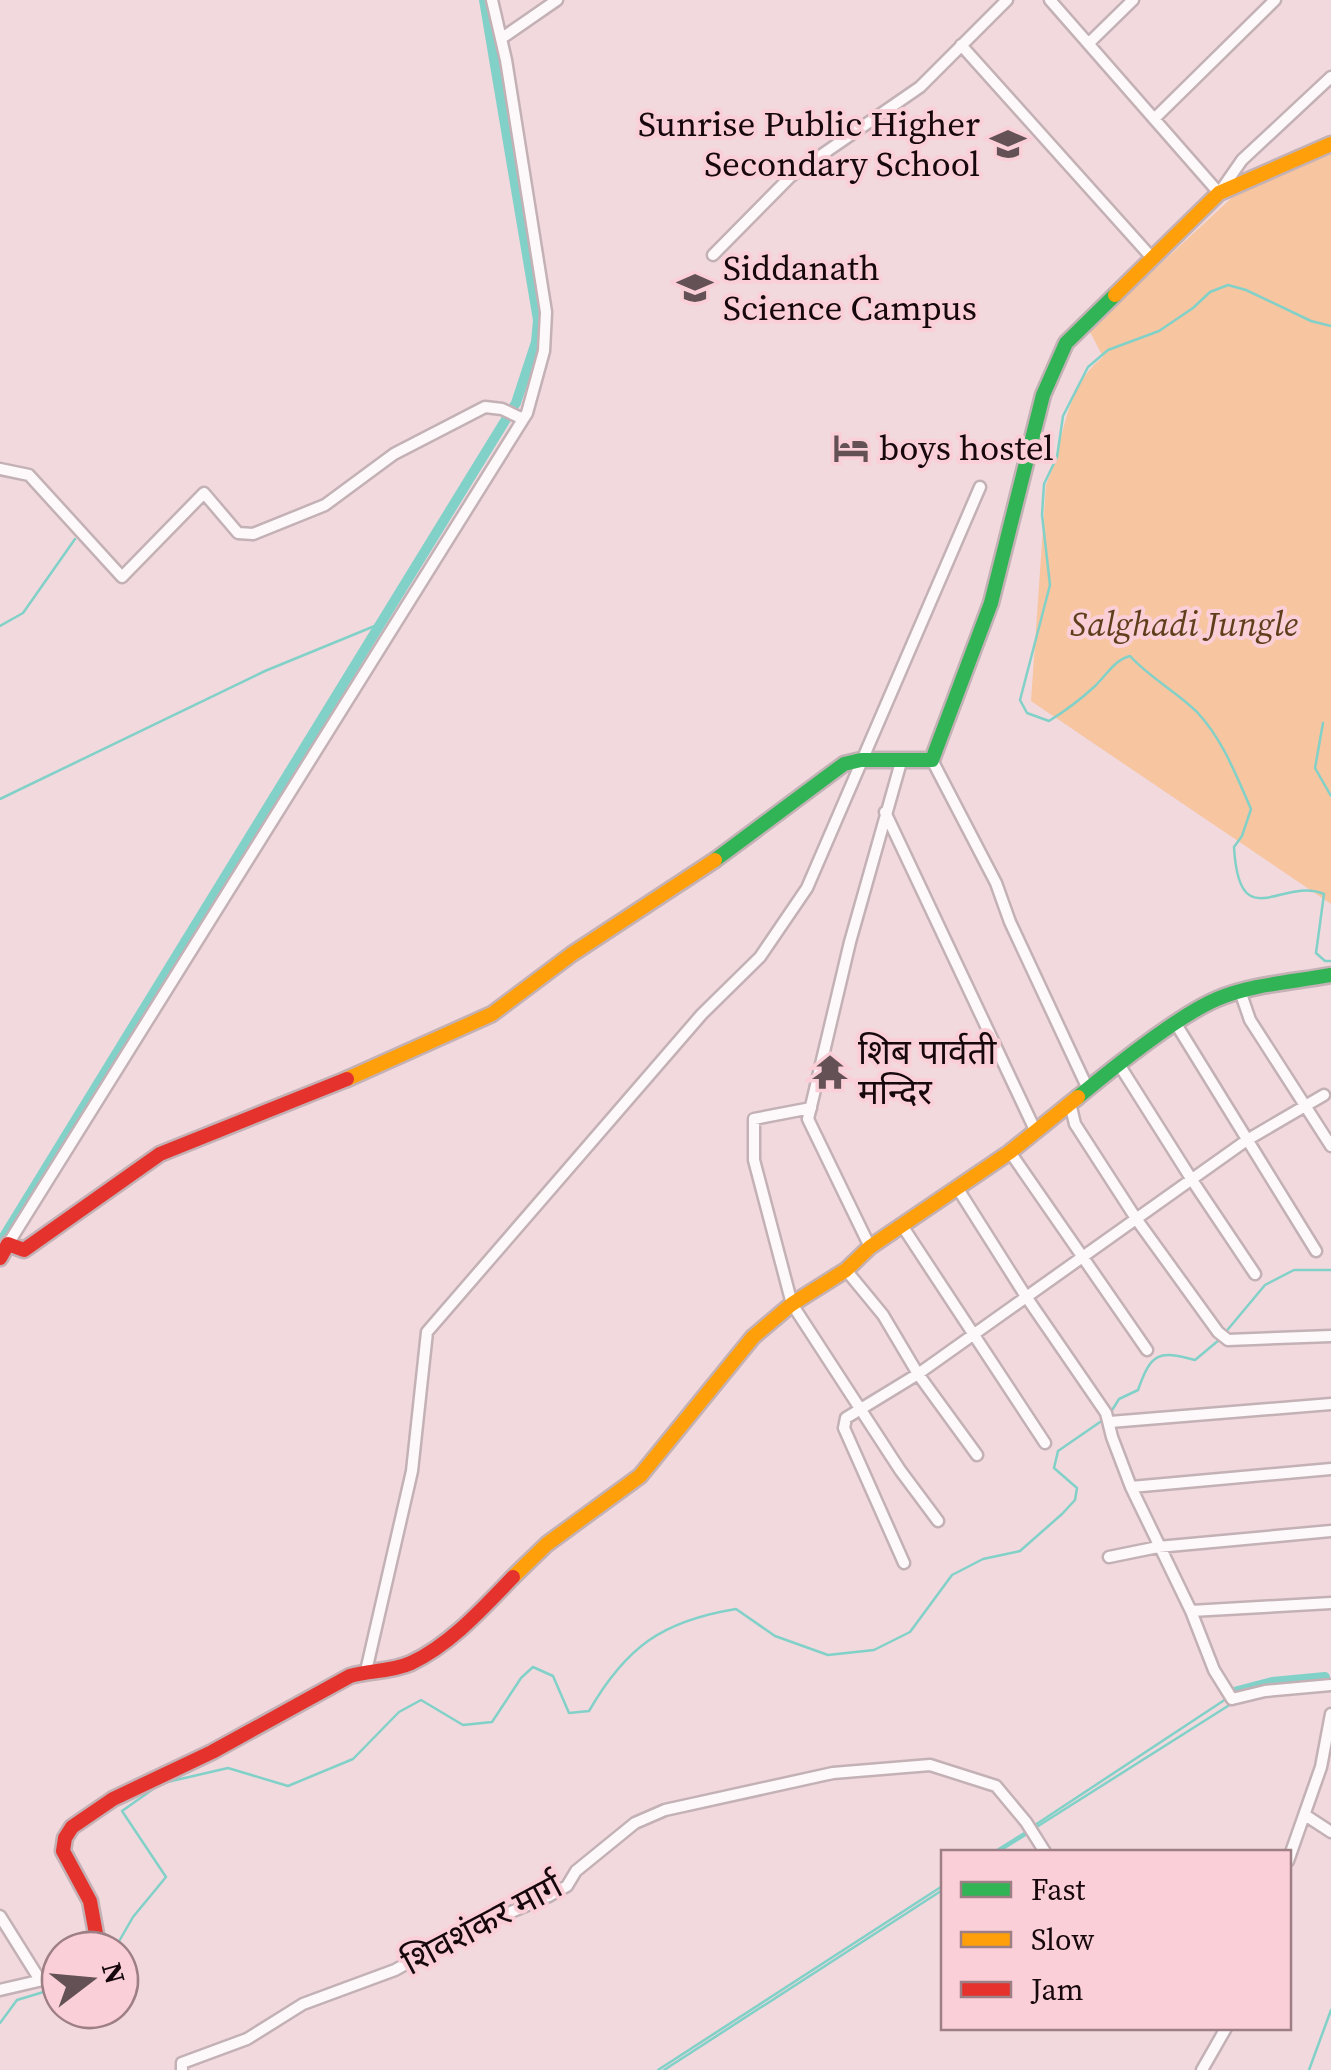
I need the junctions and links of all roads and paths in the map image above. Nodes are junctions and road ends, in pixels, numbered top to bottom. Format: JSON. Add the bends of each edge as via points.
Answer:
{"nodes":[{"id":1,"x":492,"y":0,"type":"edge"},
{"id":2,"x":556,"y":0,"type":"edge"},
{"id":3,"x":1007,"y":0,"type":"edge"},
{"id":4,"x":1050,"y":0,"type":"edge"},
{"id":5,"x":1133,"y":0,"type":"edge"},
{"id":6,"x":1275,"y":0,"type":"edge"},
{"id":7,"x":502,"y":38,"type":"junction"},
{"id":8,"x":1089,"y":43,"type":"junction"},
{"id":9,"x":962,"y":45,"type":"junction"},
{"id":10,"x":1331,"y":78,"type":"edge"},
{"id":11,"x":1154,"y":119,"type":"junction"},
{"id":12,"x":1331,"y":144,"type":"edge"},
{"id":13,"x":1219,"y":193,"type":"junction"},
{"id":14,"x":713,"y":255,"type":"dead end"},
{"id":15,"x":1153,"y":259,"type":"junction"},
{"id":16,"x":516,"y":416,"type":"junction"},
{"id":17,"x":0,"y":469,"type":"edge"},
{"id":18,"x":980,"y":487,"type":"dead end"},
{"id":19,"x":861,"y":760,"type":"junction"},
{"id":20,"x":932,"y":760,"type":"junction"},
{"id":21,"x":900,"y":762,"type":"junction"},
{"id":22,"x":884,"y":812,"type":"junction"},
{"id":23,"x":1331,"y":975,"type":"edge"},
{"id":24,"x":1240,"y":991,"type":"junction"},
{"id":25,"x":1176,"y":1024,"type":"junction"},
{"id":26,"x":1120,"y":1066,"type":"junction"},
{"id":27,"x":1088,"y":1089,"type":"junction"},
{"id":28,"x":1324,"y":1094,"type":"dead end"},
{"id":29,"x":1070,"y":1103,"type":"junction"},
{"id":30,"x":1304,"y":1105,"type":"junction"},
{"id":31,"x":810,"y":1108,"type":"junction"},
{"id":32,"x":1036,"y":1132,"type":"junction"},
{"id":33,"x":1247,"y":1140,"type":"junction"},
{"id":34,"x":1331,"y":1146,"type":"edge"},
{"id":35,"x":1010,"y":1152,"type":"junction"},
{"id":36,"x":1192,"y":1180,"type":"junction"},
{"id":37,"x":958,"y":1189,"type":"junction"},
{"id":38,"x":1136,"y":1220,"type":"junction"},
{"id":39,"x":903,"y":1226,"type":"junction"},
{"id":40,"x":870,"y":1246,"type":"junction"},
{"id":41,"x":4,"y":1251,"type":"edge"},
{"id":42,"x":1316,"y":1251,"type":"dead end"},
{"id":43,"x":1082,"y":1258,"type":"junction"},
{"id":44,"x":846,"y":1270,"type":"junction"},
{"id":45,"x":1256,"y":1274,"type":"dead end"},
{"id":46,"x":1025,"y":1296,"type":"junction"},
{"id":47,"x":792,"y":1304,"type":"junction"},
{"id":48,"x":973,"y":1333,"type":"junction"},
{"id":49,"x":1331,"y":1336,"type":"edge"},
{"id":50,"x":1147,"y":1350,"type":"dead end"},
{"id":51,"x":918,"y":1374,"type":"junction"},
{"id":52,"x":1331,"y":1404,"type":"edge"},
{"id":53,"x":860,"y":1408,"type":"junction"},
{"id":54,"x":1108,"y":1417,"type":"junction"},
{"id":55,"x":1045,"y":1443,"type":"dead end"},
{"id":56,"x":977,"y":1455,"type":"dead end"},
{"id":57,"x":1331,"y":1469,"type":"edge"},
{"id":58,"x":1131,"y":1486,"type":"junction"},
{"id":59,"x":938,"y":1521,"type":"dead end"},
{"id":60,"x":1331,"y":1531,"type":"edge"},
{"id":61,"x":1158,"y":1548,"type":"junction"},
{"id":62,"x":1109,"y":1557,"type":"dead end"},
{"id":63,"x":904,"y":1563,"type":"dead end"},
{"id":64,"x":1331,"y":1603,"type":"edge"},
{"id":65,"x":1191,"y":1610,"type":"junction"},
{"id":66,"x":366,"y":1671,"type":"junction"},
{"id":67,"x":1331,"y":1685,"type":"edge"},
{"id":68,"x":1331,"y":1714,"type":"edge"},
{"id":69,"x":1305,"y":1815,"type":"junction"},
{"id":70,"x":1331,"y":1832,"type":"edge"},
{"id":71,"x":1043,"y":1850,"type":"edge"},
{"id":72,"x":1291,"y":1853,"type":"edge"},
{"id":73,"x":0,"y":1916,"type":"edge"},
{"id":74,"x":95,"y":1930,"type":"edge"},
{"id":75,"x":40,"y":1980,"type":"joint"},
{"id":76,"x":0,"y":1990,"type":"edge"},
{"id":77,"x":1225,"y":2030,"type":"edge"},
{"id":78,"x":182,"y":2070,"type":"edge"},
{"id":79,"x":1202,"y":2070,"type":"edge"}],
"edges":[{"from":1,"to":7,"type":"street"},
{"from":2,"to":7,"type":"street"},
{"from":3,"to":9,"type":"street"},
{"from":4,"to":8,"type":"street"},
{"from":5,"to":8,"type":"street"},
{"from":6,"to":11,"type":"street"},
{"from":7,"to":16,"type":"street","via":[[546,312],[544,351]]},
{"from":8,"to":11,"type":"street"},
{"from":9,"to":14,"type":"street","via":[[920,86],[791,176]]},
{"from":9,"to":15,"type":"street"},
{"from":10,"to":13,"type":"street","via":[[1242,160]]},
{"from":11,"to":13,"type":"street"},
{"from":12,"to":13,"type":"street"},
{"from":13,"to":15,"type":"street"},
{"from":15,"to":20,"type":"street","via":[[1066,343],[1043,394],[990,603]]},
{"from":16,"to":17,"type":"street","via":[[485,407],[462,417],[394,454],[325,504],[253,534],[238,533],[204,493],[122,577],[30,475]]},
{"from":16,"to":41,"type":"street"},
{"from":18,"to":19,"type":"street"},
{"from":19,"to":21,"type":"street"},
{"from":19,"to":41,"type":"street","via":[[844,764],[492,1014],[160,1154],[24,1250]]},
{"from":19,"to":66,"type":"street","via":[[807,888],[760,957],[702,1014],[427,1332],[412,1471]]},
{"from":20,"to":21,"type":"street"},
{"from":20,"to":27,"type":"street","via":[[996,883]]},
{"from":21,"to":22,"type":"street"},
{"from":22,"to":31,"type":"street"},
{"from":22,"to":32,"type":"street"},
{"from":23,"to":24,"type":"street"},
{"from":24,"to":25,"type":"street"},
{"from":24,"to":30,"type":"street","via":[[1245,1011]]},
{"from":25,"to":26,"type":"street"},
{"from":25,"to":33,"type":"street"},
{"from":26,"to":27,"type":"street"},
{"from":26,"to":36,"type":"street"},
{"from":27,"to":29,"type":"street"},
{"from":28,"to":30,"type":"street"},
{"from":29,"to":32,"type":"street"},
{"from":29,"to":38,"type":"street","via":[[1075,1124]]},
{"from":30,"to":33,"type":"street"},
{"from":30,"to":34,"type":"street"},
{"from":31,"to":40,"type":"street","via":[[808,1119]]},
{"from":31,"to":47,"type":"street","via":[[754,1119],[754,1160]]},
{"from":32,"to":35,"type":"street"},
{"from":33,"to":36,"type":"street"},
{"from":33,"to":42,"type":"street"},
{"from":35,"to":37,"type":"street"},
{"from":35,"to":43,"type":"street"},
{"from":36,"to":38,"type":"street"},
{"from":36,"to":45,"type":"street"},
{"from":37,"to":39,"type":"street"},
{"from":37,"to":46,"type":"street"},
{"from":38,"to":43,"type":"street"},
{"from":38,"to":49,"type":"street","via":[[1223,1336]]},
{"from":39,"to":40,"type":"street"},
{"from":39,"to":48,"type":"street"},
{"from":40,"to":44,"type":"street"},
{"from":43,"to":46,"type":"street"},
{"from":43,"to":50,"type":"street"},
{"from":44,"to":47,"type":"street"},
{"from":44,"to":51,"type":"street","via":[[883,1314]]},
{"from":46,"to":48,"type":"street"},
{"from":46,"to":54,"type":"street"},
{"from":47,"to":53,"type":"street"},
{"from":47,"to":66,"type":"street","via":[[752,1337],[640,1476],[547,1544],[463,1628],[413,1662]]},
{"from":48,"to":51,"type":"street"},
{"from":48,"to":55,"type":"street"},
{"from":51,"to":53,"type":"street"},
{"from":51,"to":56,"type":"street"},
{"from":52,"to":54,"type":"street"},
{"from":53,"to":59,"type":"street"},
{"from":53,"to":63,"type":"street","via":[[844,1428]]},
{"from":54,"to":58,"type":"street"},
{"from":57,"to":58,"type":"street"},
{"from":58,"to":61,"type":"street"},
{"from":60,"to":61,"type":"street"},
{"from":61,"to":62,"type":"street"},
{"from":61,"to":65,"type":"street"},
{"from":64,"to":65,"type":"street"},
{"from":65,"to":67,"type":"street","via":[[1214,1670],[1234,1700]]},
{"from":66,"to":74,"type":"street","via":[[113,1799],[72,1827],[63,1851],[90,1901]]},
{"from":68,"to":69,"type":"street"},
{"from":69,"to":70,"type":"street"},
{"from":69,"to":72,"type":"street"},
{"from":71,"to":78,"type":"street","name":"शिवशंकर मार्ग","via":[[996,1786],[930,1765],[834,1773],[665,1810],[627,1829],[550,1896],[436,1943],[395,1970],[303,2004],[237,2044],[182,2062]]},
{"from":73,"to":75,"type":"street"},
{"from":75,"to":76,"type":"street"},
{"from":77,"to":79,"type":"street"}]}
